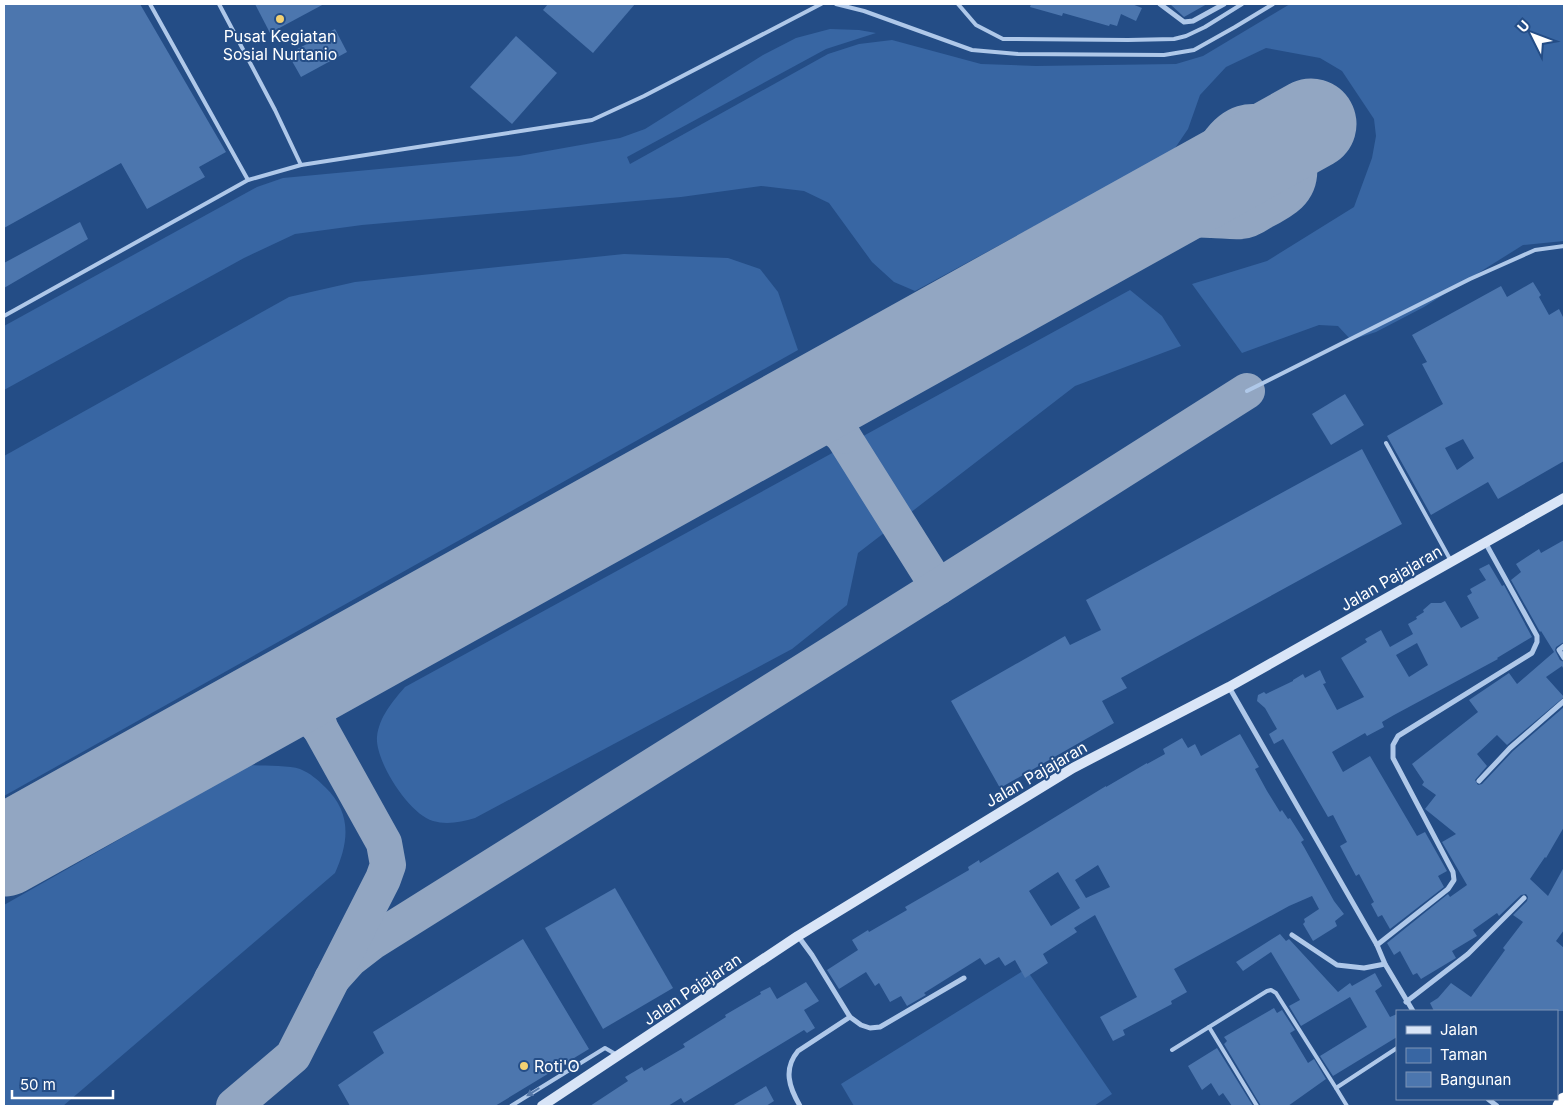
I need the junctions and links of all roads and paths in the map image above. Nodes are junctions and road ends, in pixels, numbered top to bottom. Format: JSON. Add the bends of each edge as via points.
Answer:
{"nodes":[{"id":1,"x":150,"y":4,"type":"edge"},
{"id":2,"x":219,"y":4,"type":"edge"},
{"id":3,"x":821,"y":4,"type":"edge"},
{"id":4,"x":836,"y":4,"type":"edge"},
{"id":5,"x":958,"y":4,"type":"edge"},
{"id":6,"x":1160,"y":4,"type":"edge"},
{"id":7,"x":1224,"y":4,"type":"edge"},
{"id":8,"x":1242,"y":4,"type":"edge"},
{"id":9,"x":1273,"y":4,"type":"edge"},
{"id":10,"x":301,"y":165,"type":"junction"},
{"id":11,"x":248,"y":180,"type":"junction"},
{"id":12,"x":1564,"y":246,"type":"edge"},
{"id":13,"x":4,"y":316,"type":"edge"},
{"id":14,"x":1247,"y":391,"type":"dead end"},
{"id":15,"x":1386,"y":443,"type":"dead end"},
{"id":16,"x":1564,"y":498,"type":"edge"},
{"id":17,"x":1485,"y":542,"type":"junction"},
{"id":18,"x":1452,"y":561,"type":"junction"},
{"id":19,"x":1564,"y":646,"type":"edge"},
{"id":20,"x":1564,"y":658,"type":"edge"},
{"id":21,"x":1229,"y":687,"type":"junction"},
{"id":22,"x":1564,"y":701,"type":"edge"},
{"id":23,"x":1479,"y":781,"type":"dead end"},
{"id":24,"x":1524,"y":898,"type":"dead end"},
{"id":25,"x":798,"y":936,"type":"junction"},
{"id":26,"x":1292,"y":936,"type":"dead end"},
{"id":27,"x":1377,"y":945,"type":"junction"},
{"id":28,"x":1386,"y":964,"type":"junction"},
{"id":29,"x":964,"y":978,"type":"dead end"},
{"id":30,"x":1406,"y":1002,"type":"junction"},
{"id":31,"x":1412,"y":1010,"type":"edge"},
{"id":32,"x":850,"y":1016,"type":"junction"},
{"id":33,"x":1209,"y":1026,"type":"junction"},
{"id":34,"x":1396,"y":1049,"type":"edge"},
{"id":35,"x":1172,"y":1050,"type":"dead end"},
{"id":36,"x":619,"y":1056,"type":"junction"},
{"id":37,"x":1336,"y":1088,"type":"junction"},
{"id":38,"x":1564,"y":1100,"type":"edge"},
{"id":39,"x":511,"y":1106,"type":"edge"},
{"id":40,"x":542,"y":1106,"type":"edge"},
{"id":41,"x":800,"y":1106,"type":"edge"},
{"id":42,"x":1257,"y":1106,"type":"edge"},
{"id":43,"x":1347,"y":1106,"type":"edge"},
{"id":44,"x":1560,"y":1106,"type":"edge"}],
"edges":[{"from":1,"to":11,"type":"lane"},
{"from":2,"to":10,"type":"lane"},
{"from":3,"to":10,"type":"lane","via":[[592,120]]},
{"from":4,"to":9,"type":"lane","via":[[972,50],[1018,54],[1144,55],[1194,50]]},
{"from":5,"to":8,"type":"lane","via":[[976,25],[1004,39],[1080,40],[1174,39],[1205,27]]},
{"from":6,"to":7,"type":"street","via":[[1184,22],[1193,21]]},
{"from":10,"to":11,"type":"lane"},
{"from":11,"to":13,"type":"lane"},
{"from":12,"to":14,"type":"lane","via":[[1535,250],[1470,279]]},
{"from":15,"to":18,"type":"lane"},
{"from":16,"to":17,"type":"main road","name":"Jalan Pajajaran"},
{"from":17,"to":18,"type":"main road","name":"Jalan Pajajaran"},
{"from":17,"to":27,"type":"street","via":[[1537,636],[1537,642],[1532,653],[1398,736],[1393,745],[1393,758],[1454,872],[1454,880],[1448,889]]},
{"from":18,"to":21,"type":"main road","name":"Jalan Pajajaran"},
{"from":19,"to":20,"type":"street","via":[[1559,650]]},
{"from":21,"to":25,"type":"main road","name":"Jalan Pajajaran","via":[[1073,768]]},
{"from":21,"to":27,"type":"street"},
{"from":22,"to":23,"type":"street","via":[[1510,748]]},
{"from":24,"to":30,"type":"street","via":[[1468,954]]},
{"from":25,"to":32,"type":"street"},
{"from":25,"to":36,"type":"main road","name":"Jalan Pajajaran"},
{"from":26,"to":28,"type":"street","via":[[1337,965],[1364,968]]},
{"from":27,"to":28,"type":"street"},
{"from":28,"to":30,"type":"street"},
{"from":29,"to":32,"type":"street","via":[[880,1027],[861,1025]]},
{"from":30,"to":31,"type":"street"},
{"from":32,"to":41,"type":"street","via":[[793,1056],[788,1080]]},
{"from":33,"to":35,"type":"lane"},
{"from":33,"to":37,"type":"lane","via":[[1272,990]]},
{"from":33,"to":42,"type":"lane"},
{"from":34,"to":37,"type":"lane"},
{"from":36,"to":39,"type":"lane","one_way":true,"via":[[604,1048]]},
{"from":36,"to":40,"type":"main road","name":"Jalan Pajajaran"},
{"from":37,"to":43,"type":"lane"},
{"from":38,"to":44,"type":"highway"}]}
